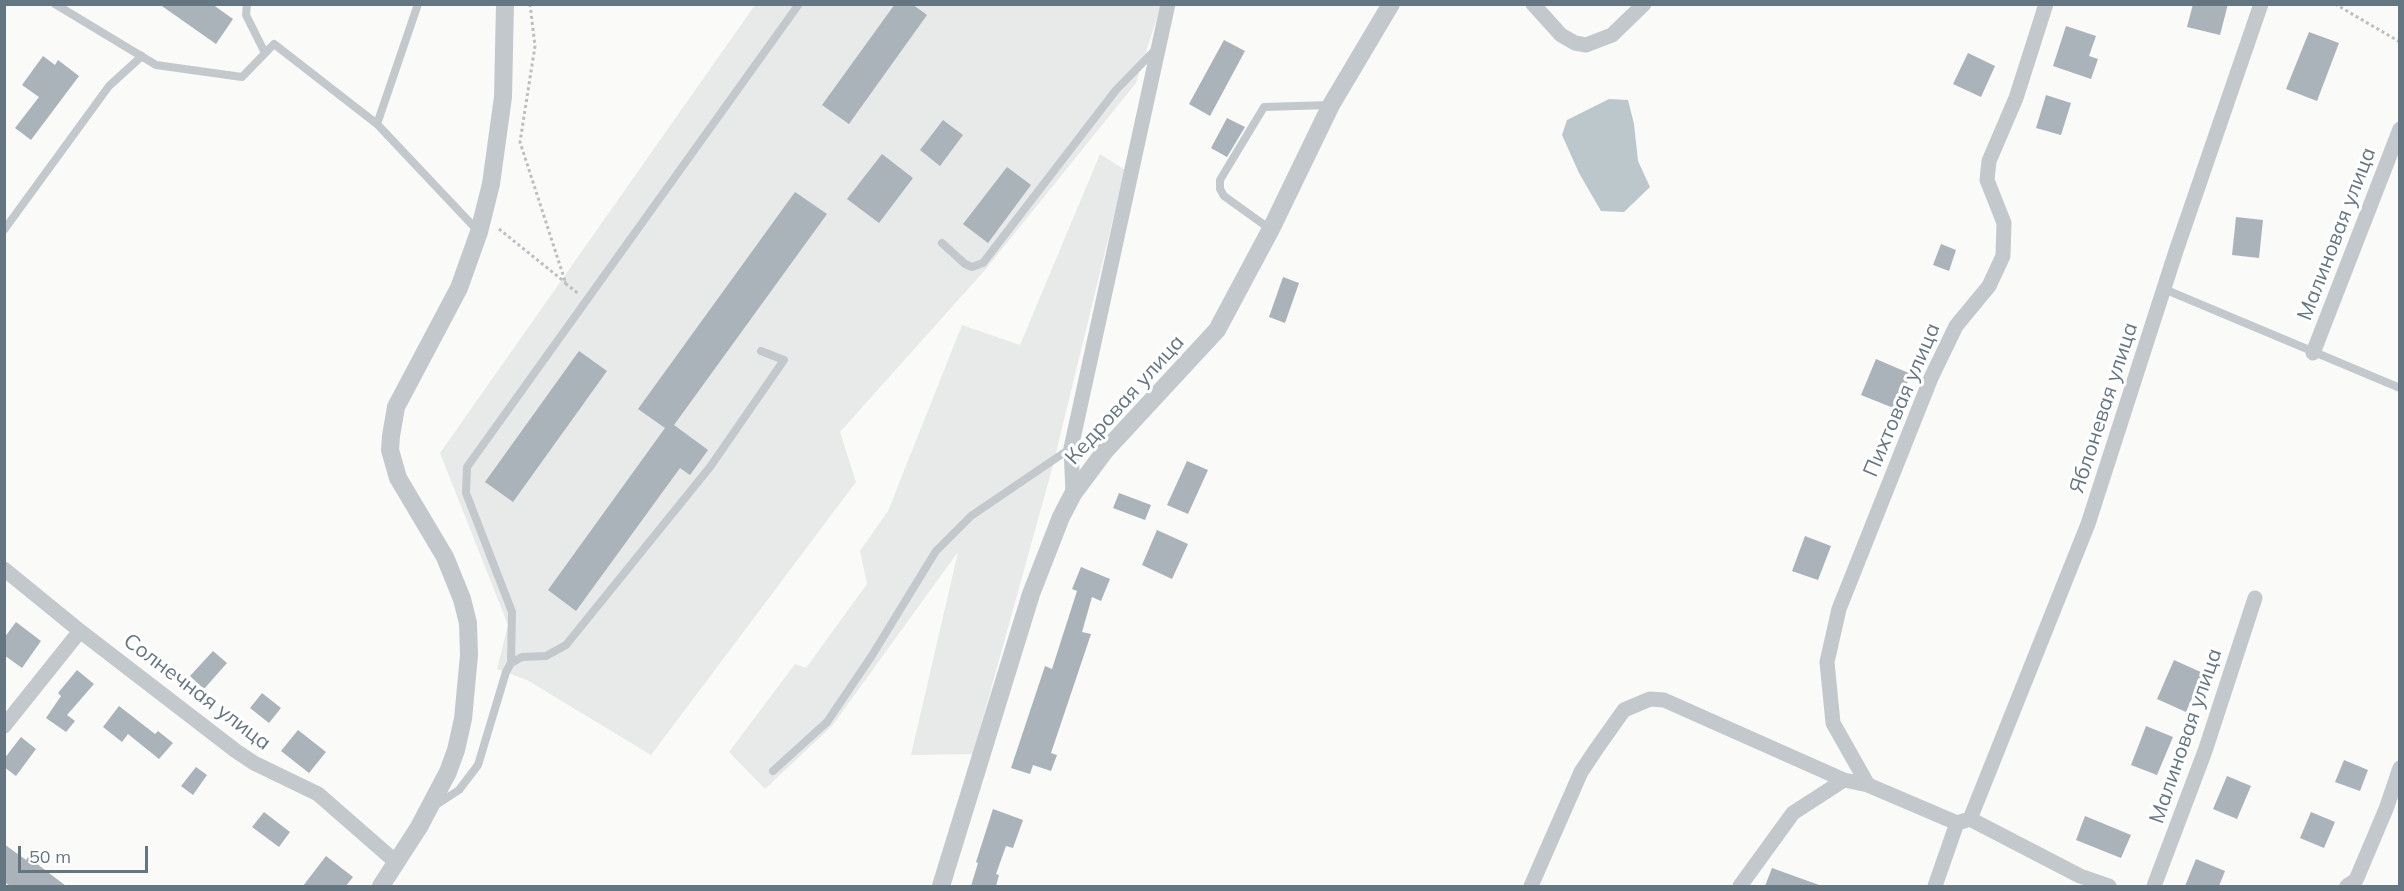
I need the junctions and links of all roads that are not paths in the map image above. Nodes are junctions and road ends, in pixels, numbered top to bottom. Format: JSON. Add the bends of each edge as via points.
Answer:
{"nodes":[{"id":1,"x":55,"y":4,"type":"edge"},
{"id":2,"x":248,"y":4,"type":"edge"},
{"id":3,"x":418,"y":4,"type":"edge"},
{"id":4,"x":505,"y":4,"type":"edge"},
{"id":5,"x":799,"y":4,"type":"edge"},
{"id":6,"x":1168,"y":4,"type":"edge"},
{"id":7,"x":1391,"y":4,"type":"edge"},
{"id":8,"x":1533,"y":4,"type":"edge"},
{"id":9,"x":1644,"y":4,"type":"edge"},
{"id":10,"x":2046,"y":4,"type":"edge"},
{"id":11,"x":2261,"y":4,"type":"edge"},
{"id":12,"x":1159,"y":46,"type":"junction"},
{"id":13,"x":265,"y":53,"type":"junction"},
{"id":14,"x":142,"y":56,"type":"junction"},
{"id":15,"x":1331,"y":105,"type":"junction"},
{"id":16,"x":377,"y":124,"type":"junction"},
{"id":17,"x":2400,"y":129,"type":"edge"},
{"id":18,"x":487,"y":229,"type":"junction"},
{"id":19,"x":1271,"y":229,"type":"junction"},
{"id":20,"x":4,"y":230,"type":"edge"},
{"id":21,"x":942,"y":243,"type":"dead end"},
{"id":22,"x":2164,"y":289,"type":"junction"},
{"id":23,"x":761,"y":351,"type":"dead end"},
{"id":24,"x":2313,"y":353,"type":"junction"},
{"id":25,"x":2400,"y":387,"type":"edge"},
{"id":26,"x":1071,"y":448,"type":"junction"},
{"id":27,"x":1073,"y":494,"type":"junction"},
{"id":28,"x":4,"y":569,"type":"edge"},
{"id":29,"x":2255,"y":598,"type":"dead end"},
{"id":30,"x":80,"y":632,"type":"junction"},
{"id":31,"x":511,"y":663,"type":"junction"},
{"id":32,"x":4,"y":726,"type":"edge"},
{"id":33,"x":2400,"y":768,"type":"edge"},
{"id":34,"x":773,"y":771,"type":"dead end"},
{"id":35,"x":1844,"y":780,"type":"junction"},
{"id":36,"x":1868,"y":785,"type":"junction"},
{"id":37,"x":427,"y":811,"type":"junction"},
{"id":38,"x":1964,"y":821,"type":"junction"},
{"id":39,"x":397,"y":863,"type":"junction"},
{"id":40,"x":381,"y":886,"type":"edge"},
{"id":41,"x":941,"y":886,"type":"edge"},
{"id":42,"x":1531,"y":886,"type":"edge"},
{"id":43,"x":1740,"y":886,"type":"edge"},
{"id":44,"x":1935,"y":886,"type":"edge"},
{"id":45,"x":2109,"y":886,"type":"edge"},
{"id":46,"x":2154,"y":886,"type":"edge"},
{"id":47,"x":2347,"y":886,"type":"edge"}],
"edges":[{"from":1,"to":14,"type":"lane"},
{"from":2,"to":13,"type":"lane","via":[[246,15]]},
{"from":3,"to":16,"type":"lane"},
{"from":4,"to":18,"type":"street","via":[[503,98]]},
{"from":5,"to":31,"type":"lane","via":[[467,467],[466,493],[512,612]]},
{"from":6,"to":12,"type":"street"},
{"from":7,"to":15,"type":"street","name":"Кедровая улица"},
{"from":8,"to":9,"type":"street","via":[[1561,35],[1586,45],[1612,35]]},
{"from":10,"to":36,"type":"street","name":"Пихтовая улица","via":[[2016,98],[1989,161],[1989,187],[2004,223],[2003,256],[1989,286],[1956,326],[1931,378],[1839,609],[1827,662],[1833,723]]},
{"from":11,"to":22,"type":"street","name":"Яблоневая улица"},
{"from":12,"to":21,"type":"lane","via":[[1116,90],[983,263],[972,267],[964,264]]},
{"from":12,"to":26,"type":"street"},
{"from":13,"to":14,"type":"lane","via":[[242,77],[156,65]]},
{"from":13,"to":16,"type":"lane","via":[[274,44]]},
{"from":14,"to":20,"type":"lane","via":[[109,86]]},
{"from":15,"to":19,"type":"street","name":"Кедровая улица"},
{"from":15,"to":19,"type":"lane","via":[[1264,107],[1220,180],[1224,196]]},
{"from":16,"to":18,"type":"lane"},
{"from":17,"to":24,"type":"street","name":"Малиновая улица"},
{"from":18,"to":37,"type":"street","via":[[396,407],[390,436],[398,478],[456,578],[468,623],[469,667],[461,729],[448,772]]},
{"from":19,"to":27,"type":"street","name":"Кедровая улица","via":[[1217,330],[1105,451]]},
{"from":22,"to":24,"type":"lane"},
{"from":22,"to":38,"type":"street","name":"Яблоневая улица","via":[[2088,525]]},
{"from":23,"to":31,"type":"lane","via":[[783,360],[710,466],[566,645],[546,656],[522,657]]},
{"from":24,"to":25,"type":"lane"},
{"from":26,"to":27,"type":"street"},
{"from":26,"to":34,"type":"lane","via":[[971,516],[936,551],[826,722]]},
{"from":27,"to":41,"type":"street","name":"Кедровая улица","via":[[1031,594]]},
{"from":28,"to":30,"type":"street","name":"Солнечная улица"},
{"from":29,"to":46,"type":"street","name":"Малиновая улица","via":[[2205,751]]},
{"from":30,"to":32,"type":"street"},
{"from":30,"to":39,"type":"street","name":"Солнечная улица","via":[[254,763],[318,794]]},
{"from":31,"to":37,"type":"lane","via":[[478,765],[459,790]]},
{"from":33,"to":47,"type":"street","via":[[2356,880]]},
{"from":35,"to":36,"type":"street"},
{"from":35,"to":42,"type":"street","via":[[1665,700],[1638,702],[1624,710],[1581,772]]},
{"from":35,"to":43,"type":"street","via":[[1793,813]]},
{"from":36,"to":38,"type":"street"},
{"from":37,"to":39,"type":"street"},
{"from":38,"to":44,"type":"street","name":"Яблоневая улица"},
{"from":38,"to":45,"type":"street"},
{"from":39,"to":40,"type":"street"}]}
